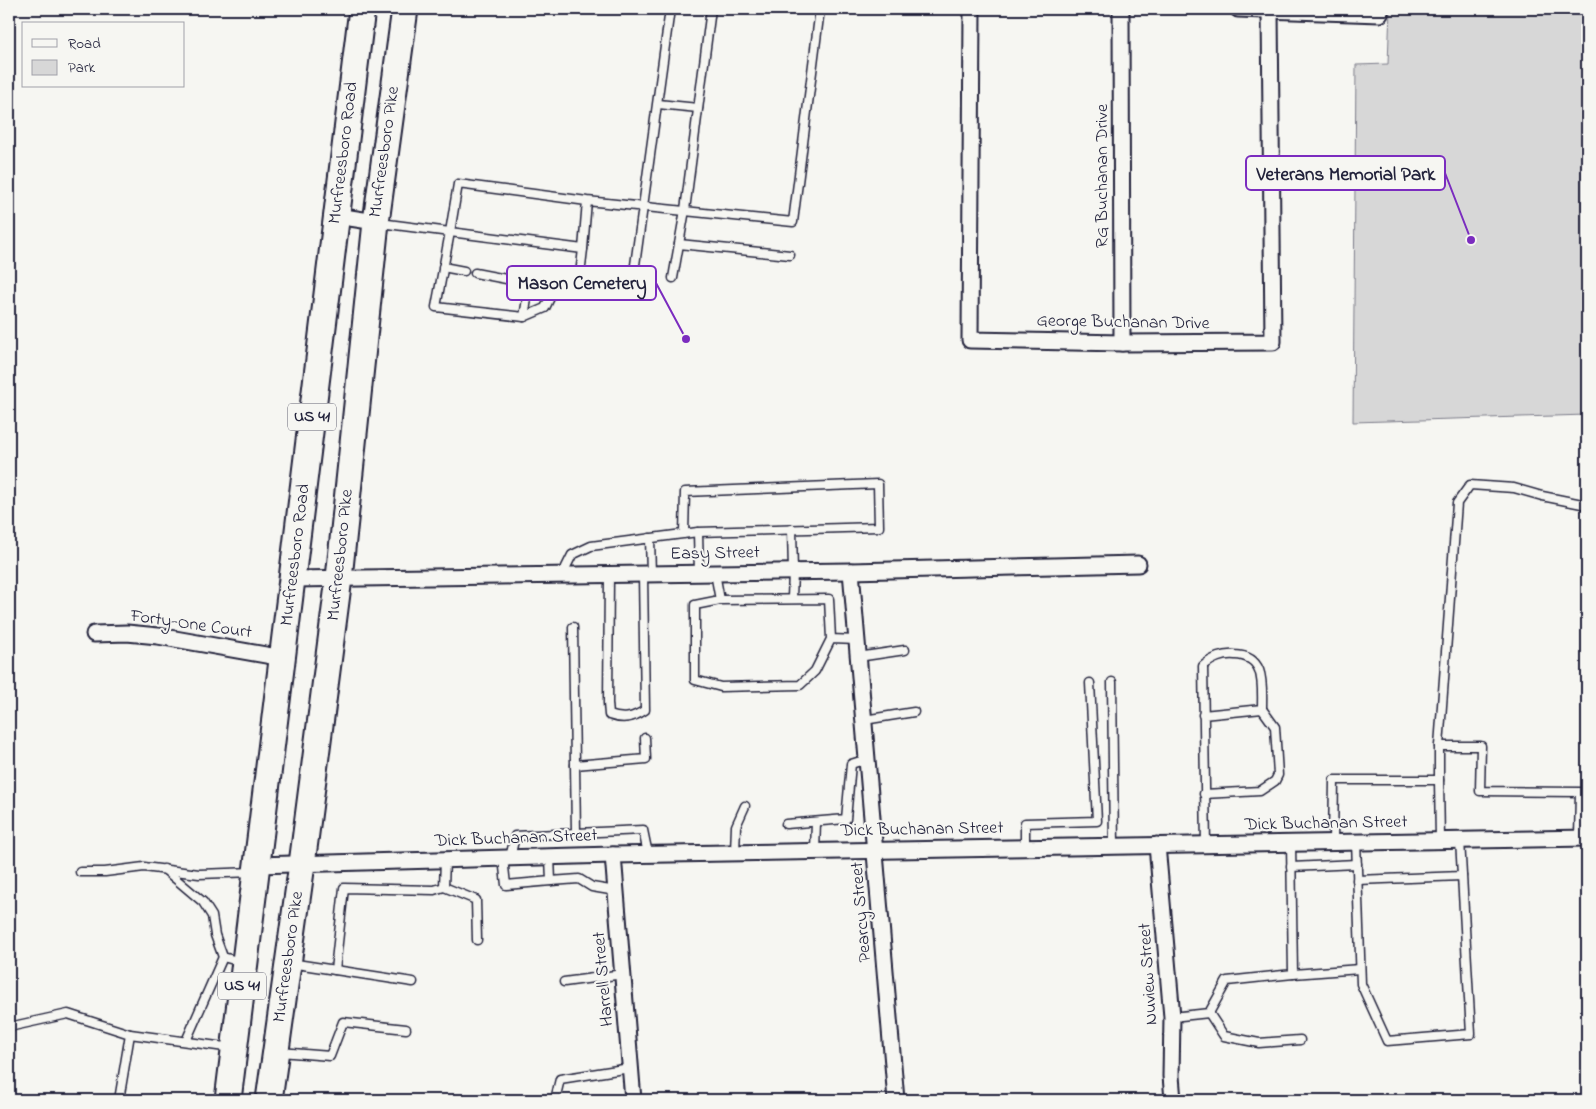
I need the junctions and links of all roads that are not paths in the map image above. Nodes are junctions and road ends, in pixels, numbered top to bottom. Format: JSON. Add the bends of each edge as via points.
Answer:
{"nodes":[{"id":1,"x":362,"y":9,"type":"edge"},
{"id":2,"x":405,"y":9,"type":"edge"},
{"id":3,"x":670,"y":9,"type":"edge"},
{"id":4,"x":711,"y":9,"type":"edge"},
{"id":5,"x":820,"y":9,"type":"edge"},
{"id":6,"x":972,"y":9,"type":"edge"},
{"id":7,"x":1121,"y":9,"type":"edge"},
{"id":8,"x":1238,"y":9,"type":"edge"},
{"id":9,"x":1270,"y":10,"type":"edge"},
{"id":10,"x":1380,"y":12,"type":"edge"},
{"id":11,"x":658,"y":104,"type":"junction"},
{"id":12,"x":698,"y":108,"type":"junction"},
{"id":13,"x":587,"y":201,"type":"junction"},
{"id":14,"x":644,"y":206,"type":"junction"},
{"id":15,"x":685,"y":210,"type":"junction"},
{"id":16,"x":337,"y":216,"type":"junction"},
{"id":17,"x":376,"y":222,"type":"junction"},
{"id":18,"x":450,"y":232,"type":"junction"},
{"id":19,"x":679,"y":244,"type":"junction"},
{"id":20,"x":583,"y":249,"type":"junction"},
{"id":21,"x":790,"y":255,"type":"dead end"},
{"id":22,"x":443,"y":267,"type":"junction"},
{"id":23,"x":464,"y":271,"type":"dead end"},
{"id":24,"x":475,"y":273,"type":"dead end"},
{"id":25,"x":673,"y":278,"type":"dead end"},
{"id":26,"x":579,"y":283,"type":"junction"},
{"id":27,"x":524,"y":317,"type":"junction"},
{"id":28,"x":1122,"y":343,"type":"junction"},
{"id":29,"x":1587,"y":504,"type":"edge"},
{"id":30,"x":792,"y":529,"type":"junction"},
{"id":31,"x":698,"y":532,"type":"junction"},
{"id":32,"x":684,"y":534,"type":"junction"},
{"id":33,"x":650,"y":538,"type":"junction"},
{"id":34,"x":1138,"y":564,"type":"dead end"},
{"id":35,"x":851,"y":571,"type":"junction"},
{"id":36,"x":793,"y":572,"type":"junction"},
{"id":37,"x":700,"y":573,"type":"junction"},
{"id":38,"x":715,"y":573,"type":"junction"},
{"id":39,"x":609,"y":574,"type":"junction"},
{"id":40,"x":647,"y":574,"type":"junction"},
{"id":41,"x":562,"y":575,"type":"junction"},
{"id":42,"x":339,"y":578,"type":"junction"},
{"id":43,"x":293,"y":579,"type":"junction"},
{"id":44,"x":792,"y":598,"type":"junction"},
{"id":45,"x":720,"y":600,"type":"junction"},
{"id":46,"x":573,"y":627,"type":"dead end"},
{"id":47,"x":94,"y":634,"type":"dead end"},
{"id":48,"x":831,"y":639,"type":"junction"},
{"id":49,"x":857,"y":640,"type":"junction"},
{"id":50,"x":905,"y":650,"type":"dead end"},
{"id":51,"x":858,"y":656,"type":"junction"},
{"id":52,"x":283,"y":658,"type":"junction"},
{"id":53,"x":1112,"y":682,"type":"dead end"},
{"id":54,"x":1090,"y":683,"type":"dead end"},
{"id":55,"x":1262,"y":709,"type":"junction"},
{"id":56,"x":914,"y":712,"type":"dead end"},
{"id":57,"x":1204,"y":715,"type":"junction"},
{"id":58,"x":864,"y":720,"type":"junction"},
{"id":59,"x":645,"y":738,"type":"dead end"},
{"id":60,"x":1439,"y":746,"type":"junction"},
{"id":61,"x":867,"y":759,"type":"junction"},
{"id":62,"x":575,"y":765,"type":"junction"},
{"id":63,"x":1439,"y":780,"type":"junction"},
{"id":64,"x":1204,"y":794,"type":"junction"},
{"id":65,"x":745,"y":806,"type":"dead end"},
{"id":66,"x":816,"y":822,"type":"junction"},
{"id":67,"x":786,"y":824,"type":"dead end"},
{"id":68,"x":576,"y":833,"type":"junction"},
{"id":69,"x":1583,"y":838,"type":"edge"},
{"id":70,"x":1440,"y":840,"type":"junction"},
{"id":71,"x":1460,"y":840,"type":"junction"},
{"id":72,"x":1333,"y":842,"type":"junction"},
{"id":73,"x":1356,"y":842,"type":"junction"},
{"id":74,"x":1292,"y":843,"type":"junction"},
{"id":75,"x":1206,"y":845,"type":"junction"},
{"id":76,"x":1114,"y":846,"type":"junction"},
{"id":77,"x":1157,"y":846,"type":"junction"},
{"id":78,"x":1025,"y":847,"type":"junction"},
{"id":79,"x":875,"y":850,"type":"junction"},
{"id":80,"x":815,"y":851,"type":"junction"},
{"id":81,"x":735,"y":852,"type":"junction"},
{"id":82,"x":648,"y":854,"type":"junction"},
{"id":83,"x":613,"y":855,"type":"junction"},
{"id":84,"x":550,"y":856,"type":"junction"},
{"id":85,"x":506,"y":858,"type":"junction"},
{"id":86,"x":445,"y":860,"type":"junction"},
{"id":87,"x":302,"y":864,"type":"junction"},
{"id":88,"x":1357,"y":864,"type":"junction"},
{"id":89,"x":1291,"y":867,"type":"junction"},
{"id":90,"x":256,"y":868,"type":"junction"},
{"id":91,"x":164,"y":870,"type":"junction"},
{"id":92,"x":80,"y":872,"type":"dead end"},
{"id":93,"x":1462,"y":876,"type":"junction"},
{"id":94,"x":1357,"y":880,"type":"junction"},
{"id":95,"x":551,"y":881,"type":"junction"},
{"id":96,"x":444,"y":887,"type":"junction"},
{"id":97,"x":616,"y":891,"type":"junction"},
{"id":98,"x":477,"y":940,"type":"dead end"},
{"id":99,"x":234,"y":960,"type":"junction"},
{"id":100,"x":288,"y":963,"type":"junction"},
{"id":101,"x":1360,"y":969,"type":"junction"},
{"id":102,"x":335,"y":970,"type":"junction"},
{"id":103,"x":623,"y":974,"type":"junction"},
{"id":104,"x":1293,"y":974,"type":"junction"},
{"id":105,"x":413,"y":982,"type":"dead end"},
{"id":106,"x":564,"y":982,"type":"dead end"},
{"id":107,"x":1209,"y":1013,"type":"junction"},
{"id":108,"x":1172,"y":1017,"type":"junction"},
{"id":109,"x":9,"y":1027,"type":"edge"},
{"id":110,"x":406,"y":1029,"type":"dead end"},
{"id":111,"x":130,"y":1034,"type":"junction"},
{"id":112,"x":1300,"y":1040,"type":"dead end"},
{"id":113,"x":186,"y":1042,"type":"junction"},
{"id":114,"x":235,"y":1048,"type":"junction"},
{"id":115,"x":276,"y":1052,"type":"junction"},
{"id":116,"x":630,"y":1068,"type":"junction"},
{"id":117,"x":119,"y":1100,"type":"edge"},
{"id":118,"x":228,"y":1100,"type":"edge"},
{"id":119,"x":269,"y":1100,"type":"edge"},
{"id":120,"x":555,"y":1100,"type":"edge"},
{"id":121,"x":633,"y":1100,"type":"edge"},
{"id":122,"x":896,"y":1100,"type":"edge"},
{"id":123,"x":1173,"y":1100,"type":"edge"}],
"edges":[{"from":1,"to":16,"type":"main road","name":"Murfreesboro Road","number":"US 41"},
{"from":2,"to":17,"type":"main road","name":"Murfreesboro Pike"},
{"from":3,"to":11,"type":"lane"},
{"from":4,"to":12,"type":"lane"},
{"from":5,"to":15,"type":"lane","via":[[793,222]]},
{"from":6,"to":28,"type":"street","name":"George Buchanan Drive","via":[[970,340]]},
{"from":7,"to":28,"type":"street","name":"RG Buchanan Drive"},
{"from":8,"to":9,"type":"street"},
{"from":9,"to":10,"type":"street"},
{"from":9,"to":28,"type":"street","name":"George Buchanan Drive","via":[[1273,342]]},
{"from":11,"to":12,"type":"lane"},
{"from":11,"to":14,"type":"lane"},
{"from":12,"to":15,"type":"lane"},
{"from":13,"to":14,"type":"lane"},
{"from":13,"to":18,"type":"lane","via":[[458,184]]},
{"from":13,"to":20,"type":"lane"},
{"from":14,"to":15,"type":"lane"},
{"from":14,"to":26,"type":"lane","via":[[632,288]]},
{"from":15,"to":19,"type":"lane"},
{"from":16,"to":17,"type":"street"},
{"from":16,"to":43,"type":"main road","name":"Murfreesboro Road","number":"US 41"},
{"from":17,"to":18,"type":"lane"},
{"from":17,"to":42,"type":"main road","name":"Murfreesboro Pike"},
{"from":18,"to":20,"type":"lane"},
{"from":18,"to":22,"type":"lane"},
{"from":19,"to":21,"type":"lane"},
{"from":19,"to":25,"type":"lane"},
{"from":20,"to":26,"type":"lane"},
{"from":22,"to":23,"type":"lane"},
{"from":22,"to":27,"type":"lane","via":[[436,307]]},
{"from":24,"to":27,"type":"lane","via":[[522,282],[528,293]]},
{"from":26,"to":27,"type":"lane","via":[[557,283],[545,308]]},
{"from":29,"to":60,"type":"lane","via":[[1514,488],[1470,485],[1457,503]]},
{"from":30,"to":31,"type":"lane"},
{"from":30,"to":32,"type":"lane","via":[[879,527],[878,484],[685,492]]},
{"from":30,"to":36,"type":"lane"},
{"from":31,"to":32,"type":"lane"},
{"from":31,"to":37,"type":"lane"},
{"from":32,"to":33,"type":"lane"},
{"from":33,"to":40,"type":"lane"},
{"from":33,"to":41,"type":"lane","via":[[591,546],[572,555]]},
{"from":34,"to":35,"type":"street","name":"Easy Street"},
{"from":35,"to":36,"type":"street","name":"Easy Street"},
{"from":35,"to":49,"type":"street","name":"Pearcy Street"},
{"from":36,"to":38,"type":"street","name":"Easy Street"},
{"from":36,"to":44,"type":"lane"},
{"from":37,"to":38,"type":"street","name":"Easy Street"},
{"from":37,"to":40,"type":"street","name":"Easy Street"},
{"from":38,"to":45,"type":"lane"},
{"from":39,"to":40,"type":"street","name":"Easy Street"},
{"from":39,"to":40,"type":"lane","via":[[608,703],[610,715],[618,718],[635,716],[645,710]]},
{"from":39,"to":41,"type":"street","name":"Easy Street"},
{"from":41,"to":42,"type":"street","name":"Easy Street"},
{"from":42,"to":43,"type":"street","name":"Easy Street"},
{"from":42,"to":87,"type":"main road","name":"Murfreesboro Pike"},
{"from":43,"to":52,"type":"main road","name":"Murfreesboro Road","number":"US 41"},
{"from":44,"to":45,"type":"lane"},
{"from":44,"to":48,"type":"lane","via":[[829,599]]},
{"from":45,"to":48,"type":"lane","via":[[695,605],[695,680],[721,687],[800,685],[815,671]]},
{"from":46,"to":62,"type":"lane"},
{"from":47,"to":52,"type":"street","name":"Forty-One Court","via":[[158,636]]},
{"from":48,"to":49,"type":"lane"},
{"from":49,"to":51,"type":"street","name":"Pearcy Street"},
{"from":50,"to":51,"type":"lane"},
{"from":51,"to":58,"type":"street","name":"Pearcy Street"},
{"from":52,"to":90,"type":"main road","name":"Murfreesboro Road","number":"US 41"},
{"from":53,"to":76,"type":"lane"},
{"from":54,"to":78,"type":"lane","via":[[1097,821],[1025,823]]},
{"from":55,"to":57,"type":"lane"},
{"from":55,"to":57,"type":"lane","via":[[1261,676],[1254,661],[1244,655],[1228,655],[1213,658],[1203,666]]},
{"from":55,"to":64,"type":"lane","via":[[1276,727],[1278,774],[1275,782],[1260,790]]},
{"from":56,"to":58,"type":"lane"},
{"from":57,"to":64,"type":"lane"},
{"from":58,"to":61,"type":"street","name":"Pearcy Street"},
{"from":59,"to":62,"type":"lane","via":[[646,759]]},
{"from":60,"to":63,"type":"lane"},
{"from":60,"to":69,"type":"lane","via":[[1481,746],[1480,791],[1580,792]]},
{"from":61,"to":66,"type":"lane","via":[[851,764],[846,819]]},
{"from":61,"to":79,"type":"street","name":"Pearcy Street"},
{"from":62,"to":68,"type":"lane"},
{"from":63,"to":70,"type":"lane"},
{"from":63,"to":72,"type":"lane","via":[[1334,780]]},
{"from":64,"to":75,"type":"lane"},
{"from":65,"to":81,"type":"lane","via":[[736,826]]},
{"from":66,"to":67,"type":"lane"},
{"from":66,"to":80,"type":"lane"},
{"from":68,"to":82,"type":"lane","via":[[643,830]]},
{"from":68,"to":85,"type":"lane","via":[[515,836]]},
{"from":69,"to":71,"type":"street","name":"Dick Buchanan Street"},
{"from":70,"to":71,"type":"street","name":"Dick Buchanan Street"},
{"from":70,"to":73,"type":"street","name":"Dick Buchanan Street"},
{"from":71,"to":93,"type":"lane"},
{"from":72,"to":73,"type":"street","name":"Dick Buchanan Street"},
{"from":72,"to":74,"type":"street","name":"Dick Buchanan Street"},
{"from":73,"to":88,"type":"lane"},
{"from":74,"to":75,"type":"street","name":"Dick Buchanan Street"},
{"from":74,"to":89,"type":"lane"},
{"from":75,"to":77,"type":"street","name":"Dick Buchanan Street"},
{"from":76,"to":77,"type":"street","name":"Dick Buchanan Street"},
{"from":76,"to":78,"type":"street","name":"Dick Buchanan Street"},
{"from":77,"to":108,"type":"street","name":"Nuview Street"},
{"from":78,"to":79,"type":"street","name":"Dick Buchanan Street"},
{"from":79,"to":80,"type":"street","name":"Dick Buchanan Street"},
{"from":79,"to":122,"type":"street","name":"Pearcy Street"},
{"from":80,"to":81,"type":"street","name":"Dick Buchanan Street"},
{"from":81,"to":82,"type":"street","name":"Dick Buchanan Street"},
{"from":82,"to":83,"type":"street","name":"Dick Buchanan Street"},
{"from":83,"to":84,"type":"street","name":"Dick Buchanan Street"},
{"from":83,"to":97,"type":"street","name":"Harrell Street"},
{"from":84,"to":85,"type":"street","name":"Dick Buchanan Street"},
{"from":84,"to":95,"type":"lane"},
{"from":85,"to":86,"type":"street","name":"Dick Buchanan Street"},
{"from":85,"to":95,"type":"lane","via":[[506,885]]},
{"from":86,"to":87,"type":"street","name":"Dick Buchanan Street"},
{"from":86,"to":96,"type":"lane"},
{"from":87,"to":90,"type":"street","name":"Dick Buchanan Street"},
{"from":87,"to":100,"type":"main road","name":"Murfreesboro Pike"},
{"from":88,"to":89,"type":"lane"},
{"from":88,"to":94,"type":"lane"},
{"from":89,"to":104,"type":"lane"},
{"from":90,"to":91,"type":"lane","via":[[199,874]]},
{"from":90,"to":99,"type":"main road","name":"Murfreesboro Road","number":"US 41"},
{"from":91,"to":92,"type":"lane","via":[[144,867]]},
{"from":91,"to":99,"type":"lane","via":[[203,902],[212,916],[215,934]]},
{"from":93,"to":94,"type":"lane"},
{"from":93,"to":101,"type":"lane","via":[[1471,1034],[1387,1041],[1361,984]]},
{"from":94,"to":101,"type":"lane"},
{"from":95,"to":97,"type":"lane","via":[[579,879],[592,887]]},
{"from":96,"to":98,"type":"lane","via":[[476,900]]},
{"from":96,"to":102,"type":"lane","via":[[434,890],[344,888]]},
{"from":97,"to":103,"type":"street","name":"Harrell Street"},
{"from":99,"to":113,"type":"lane"},
{"from":99,"to":114,"type":"main road","name":"Murfreesboro Road","number":"US 41"},
{"from":100,"to":102,"type":"lane"},
{"from":100,"to":115,"type":"main road","name":"Murfreesboro Pike"},
{"from":101,"to":104,"type":"lane"},
{"from":102,"to":105,"type":"lane"},
{"from":103,"to":106,"type":"lane"},
{"from":103,"to":116,"type":"street","name":"Harrell Street"},
{"from":104,"to":107,"type":"lane","via":[[1227,981]]},
{"from":107,"to":108,"type":"lane"},
{"from":107,"to":112,"type":"lane","via":[[1224,1036],[1259,1043]]},
{"from":108,"to":123,"type":"street","name":"Nuview Street"},
{"from":109,"to":111,"type":"lane","via":[[68,1014]]},
{"from":110,"to":115,"type":"lane","via":[[343,1022],[330,1056]]},
{"from":111,"to":113,"type":"lane"},
{"from":111,"to":117,"type":"lane"},
{"from":113,"to":114,"type":"lane"},
{"from":114,"to":118,"type":"main road","name":"Murfreesboro Road","number":"US 41"},
{"from":115,"to":119,"type":"main road","name":"Murfreesboro Pike"},
{"from":116,"to":120,"type":"lane","via":[[560,1080]]},
{"from":116,"to":121,"type":"street","name":"Harrell Street"}]}
